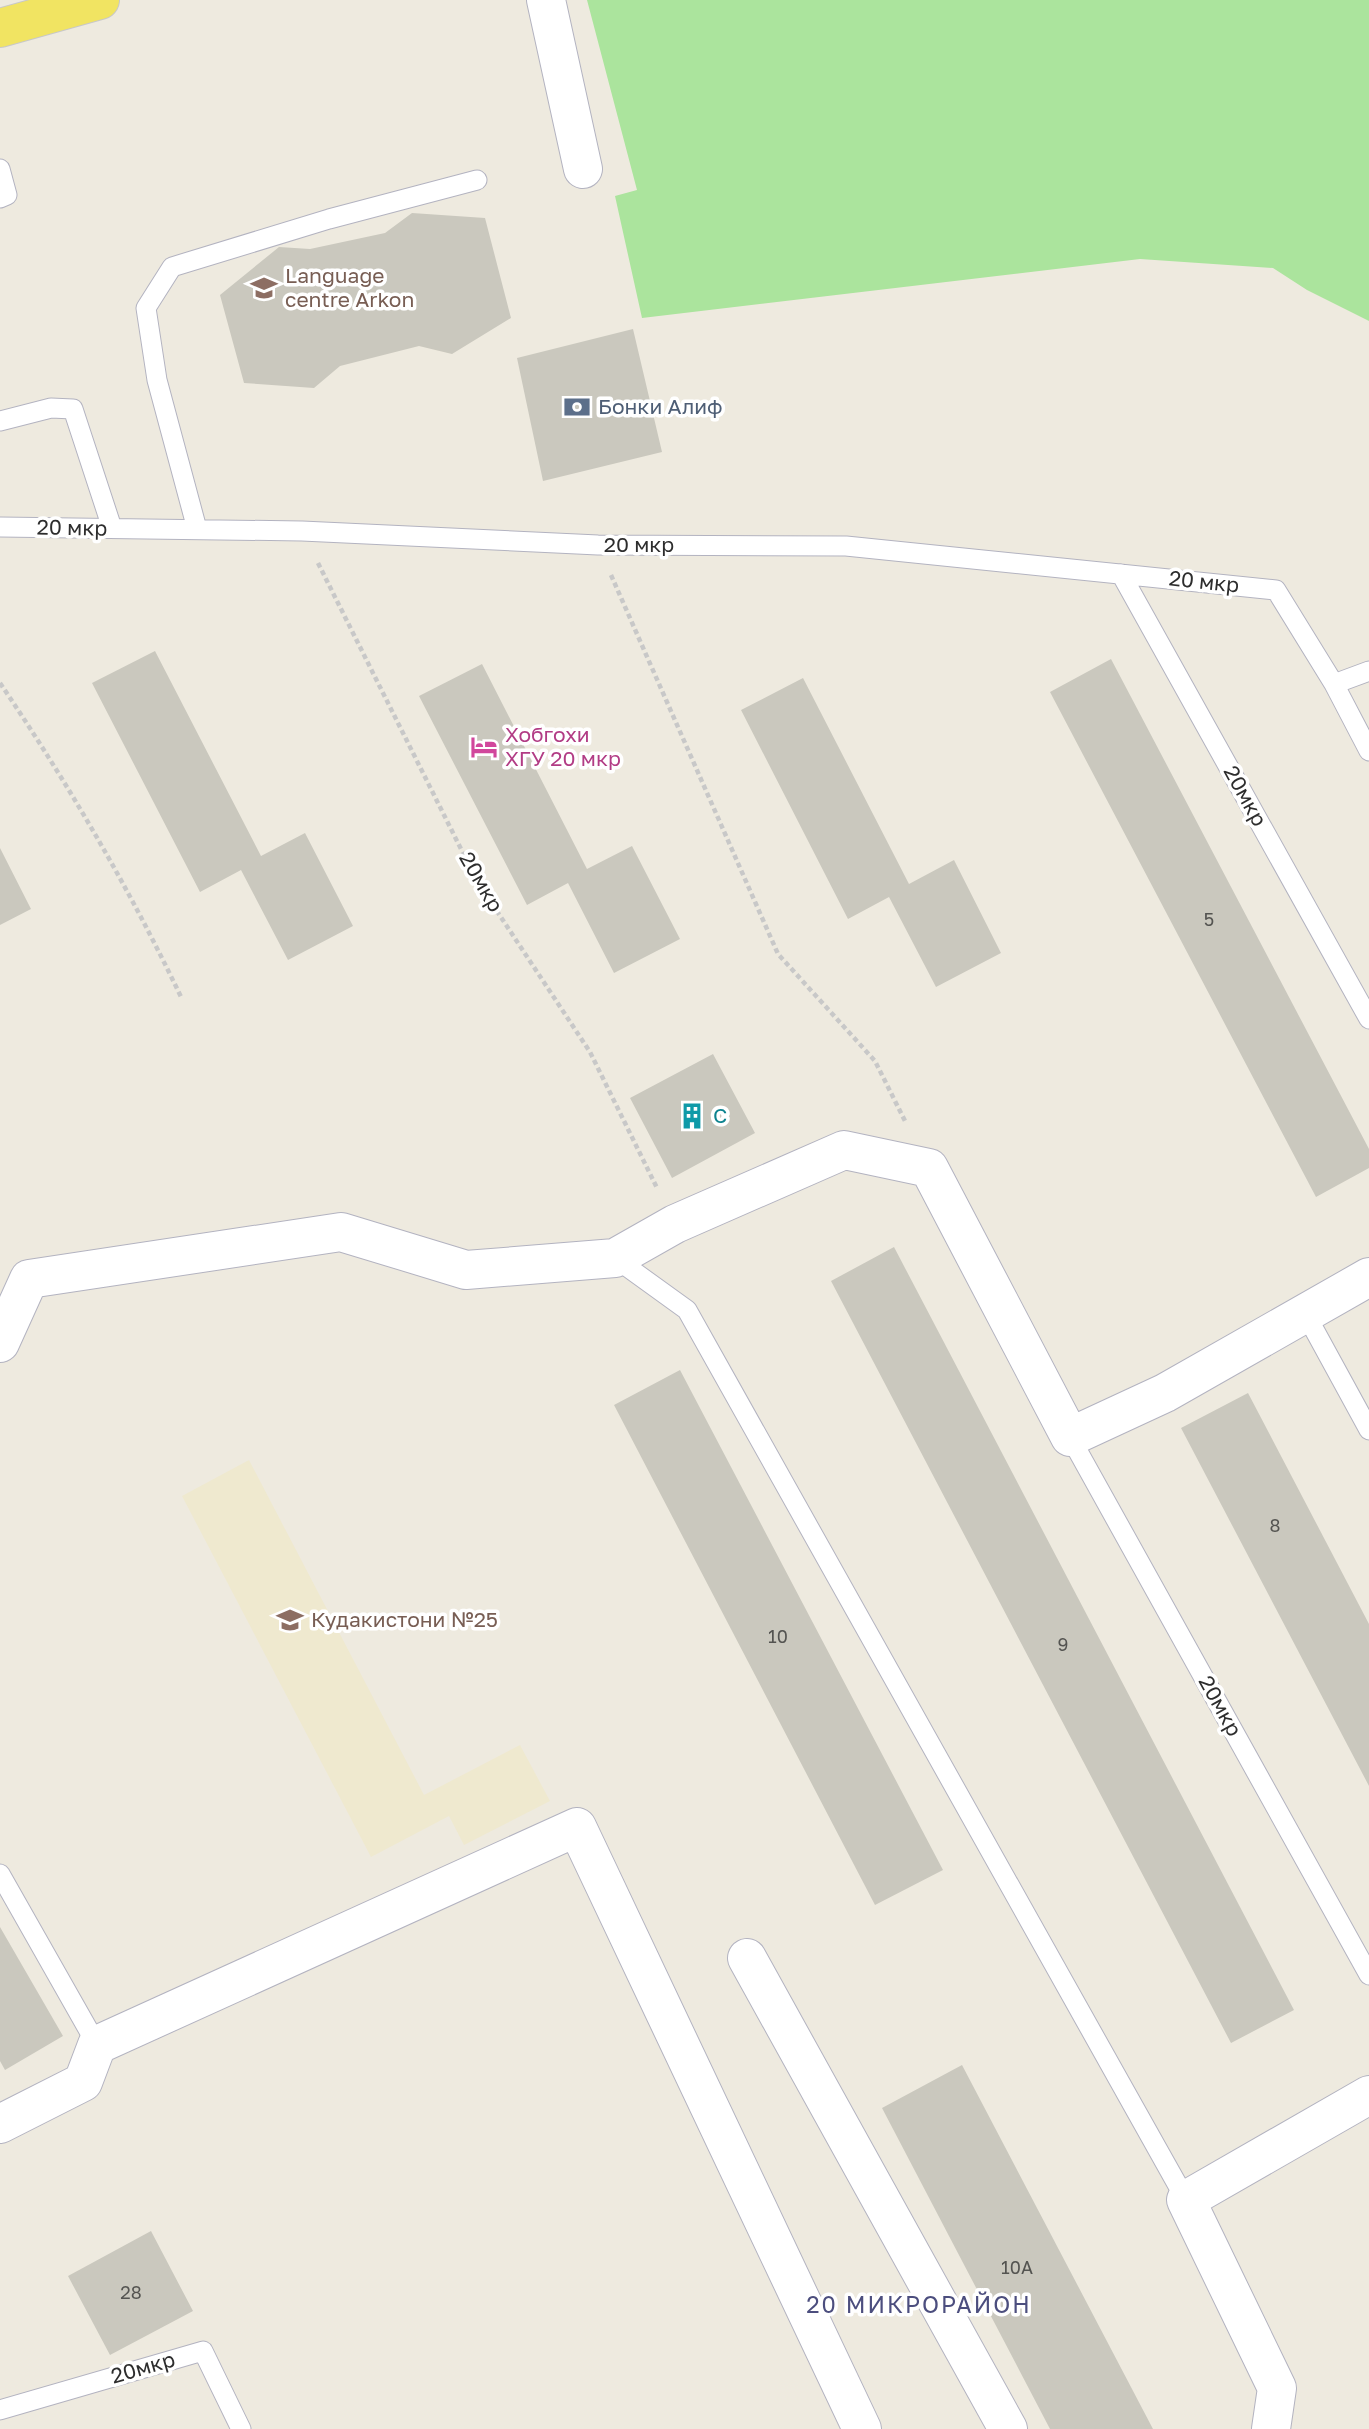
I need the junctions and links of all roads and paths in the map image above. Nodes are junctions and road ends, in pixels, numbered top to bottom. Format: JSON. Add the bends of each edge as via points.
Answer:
{"nodes":[{"id":1,"x":100,"y":0,"type":"edge"},
{"id":2,"x":546,"y":0,"type":"edge"},
{"id":3,"x":0,"y":28,"type":"edge"},
{"id":4,"x":0,"y":169,"type":"edge"},
{"id":5,"x":583,"y":169,"type":"dead end"},
{"id":6,"x":477,"y":180,"type":"dead end"},
{"id":7,"x":0,"y":198,"type":"edge"},
{"id":8,"x":0,"y":421,"type":"edge"},
{"id":9,"x":0,"y":527,"type":"edge"},
{"id":10,"x":112,"y":528,"type":"junction"},
{"id":11,"x":197,"y":530,"type":"junction"},
{"id":12,"x":302,"y":531,"type":"junction"},
{"id":13,"x":598,"y":545,"type":"junction"},
{"id":14,"x":1121,"y":574,"type":"junction"},
{"id":15,"x":1369,"y":671,"type":"edge"},
{"id":16,"x":0,"y":683,"type":"edge"},
{"id":17,"x":1334,"y":684,"type":"junction"},
{"id":18,"x":1369,"y":751,"type":"edge"},
{"id":19,"x":182,"y":999,"type":"dead end"},
{"id":20,"x":1369,"y":1019,"type":"edge"},
{"id":21,"x":929,"y":1168,"type":"junction"},
{"id":22,"x":675,"y":1224,"type":"junction"},
{"id":23,"x":615,"y":1258,"type":"junction"},
{"id":24,"x":1369,"y":1277,"type":"edge"},
{"id":25,"x":1304,"y":1311,"type":"junction"},
{"id":26,"x":0,"y":1343,"type":"edge"},
{"id":27,"x":1369,"y":1430,"type":"edge"},
{"id":28,"x":1070,"y":1437,"type":"junction"},
{"id":29,"x":0,"y":1874,"type":"edge"},
{"id":30,"x":747,"y":1958,"type":"dead end"},
{"id":31,"x":1369,"y":1975,"type":"edge"},
{"id":32,"x":97,"y":2045,"type":"junction"},
{"id":33,"x":1369,"y":2095,"type":"edge"},
{"id":34,"x":0,"y":2124,"type":"edge"},
{"id":35,"x":1186,"y":2200,"type":"junction"},
{"id":36,"x":0,"y":2410,"type":"edge"},
{"id":37,"x":241,"y":2429,"type":"edge"},
{"id":38,"x":862,"y":2429,"type":"edge"},
{"id":39,"x":1008,"y":2429,"type":"edge"},
{"id":40,"x":1271,"y":2429,"type":"edge"}],
"edges":[{"from":1,"to":3,"type":"main road"},
{"from":2,"to":5,"type":"street"},
{"from":4,"to":7,"type":"lane","via":[[7,195]]},
{"from":6,"to":11,"type":"lane","via":[[172,267],[146,308],[157,380]]},
{"from":8,"to":10,"type":"lane","via":[[51,408],[73,409]]},
{"from":9,"to":10,"type":"lane","name":"20 мкр"},
{"from":10,"to":11,"type":"lane","name":"20 мкр"},
{"from":11,"to":12,"type":"lane","name":"20 мкр"},
{"from":12,"to":13,"type":"lane","name":"20 мкр"},
{"from":12,"to":22,"type":"path","name":"20мкр","via":[[477,881],[590,1052]]},
{"from":13,"to":14,"type":"lane","name":"20 мкр","via":[[846,546]]},
{"from":13,"to":21,"type":"path","via":[[778,954],[875,1061]]},
{"from":14,"to":17,"type":"lane","name":"20 мкр","via":[[1276,590]]},
{"from":14,"to":20,"type":"lane","name":"20мкр"},
{"from":15,"to":17,"type":"lane"},
{"from":16,"to":19,"type":"path","via":[[59,771],[139,908]]},
{"from":17,"to":18,"type":"lane"},
{"from":21,"to":22,"type":"street","via":[[844,1150]]},
{"from":21,"to":28,"type":"street","name":"20мкр"},
{"from":22,"to":23,"type":"street"},
{"from":23,"to":26,"type":"street","via":[[466,1270],[341,1233],[29,1279]]},
{"from":23,"to":35,"type":"lane","via":[[687,1310]]},
{"from":24,"to":25,"type":"street"},
{"from":25,"to":27,"type":"lane"},
{"from":25,"to":28,"type":"street","via":[[1165,1392]]},
{"from":28,"to":31,"type":"lane","name":"20мкр"},
{"from":29,"to":32,"type":"lane"},
{"from":30,"to":39,"type":"street"},
{"from":32,"to":34,"type":"street","via":[[83,2082]]},
{"from":32,"to":38,"type":"street","via":[[577,1827]]},
{"from":33,"to":35,"type":"street"},
{"from":35,"to":40,"type":"street","via":[[1277,2388]]},
{"from":36,"to":37,"type":"lane","name":"20мкр","via":[[203,2351]]}]}
